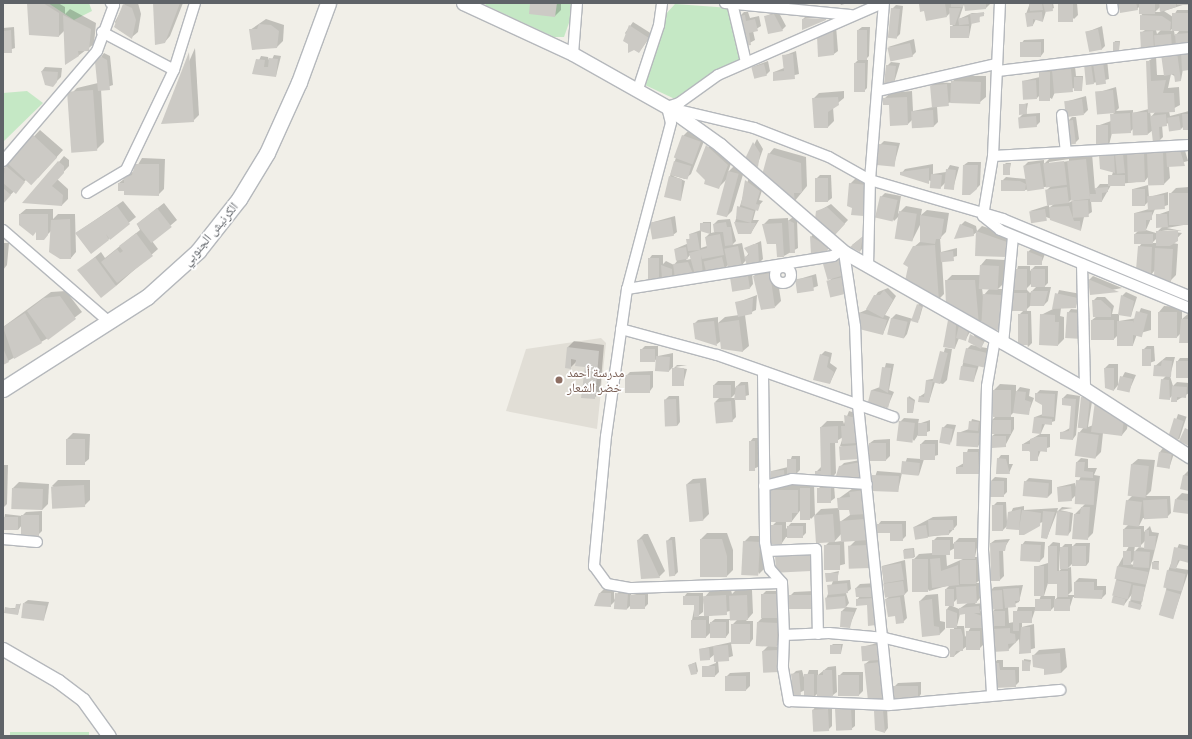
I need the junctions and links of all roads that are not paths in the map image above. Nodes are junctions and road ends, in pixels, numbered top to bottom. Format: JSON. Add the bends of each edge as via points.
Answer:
{"nodes":[{"id":1,"x":195,"y":3,"type":"edge"},
{"id":2,"x":328,"y":3,"type":"edge"},
{"id":3,"x":463,"y":3,"type":"edge"},
{"id":4,"x":577,"y":3,"type":"edge"},
{"id":5,"x":662,"y":3,"type":"edge"},
{"id":6,"x":725,"y":3,"type":"edge"},
{"id":7,"x":883,"y":3,"type":"edge"},
{"id":8,"x":1000,"y":3,"type":"edge"},
{"id":9,"x":114,"y":4,"type":"edge"},
{"id":10,"x":732,"y":4,"type":"edge"},
{"id":11,"x":766,"y":4,"type":"edge"},
{"id":12,"x":853,"y":15,"type":"junction"},
{"id":13,"x":102,"y":32,"type":"junction"},
{"id":14,"x":1189,"y":48,"type":"edge"},
{"id":15,"x":573,"y":54,"type":"junction"},
{"id":16,"x":746,"y":62,"type":"junction"},
{"id":17,"x":997,"y":68,"type":"junction"},
{"id":18,"x":174,"y":70,"type":"junction"},
{"id":19,"x":638,"y":89,"type":"junction"},
{"id":20,"x":878,"y":91,"type":"junction"},
{"id":21,"x":667,"y":107,"type":"junction"},
{"id":22,"x":1062,"y":115,"type":"dead end"},
{"id":23,"x":1189,"y":145,"type":"edge"},
{"id":24,"x":1066,"y":152,"type":"junction"},
{"id":25,"x":993,"y":156,"type":"junction"},
{"id":26,"x":3,"y":161,"type":"edge"},
{"id":27,"x":870,"y":180,"type":"junction"},
{"id":28,"x":87,"y":193,"type":"dead end"},
{"id":29,"x":983,"y":216,"type":"junction"},
{"id":30,"x":3,"y":230,"type":"edge"},
{"id":31,"x":1013,"y":236,"type":"junction"},
{"id":32,"x":7,"y":239,"type":"edge"},
{"id":33,"x":843,"y":251,"type":"junction"},
{"id":34,"x":1082,"y":264,"type":"junction"},
{"id":35,"x":868,"y":267,"type":"junction"},
{"id":36,"x":627,"y":289,"type":"junction"},
{"id":37,"x":1189,"y":296,"type":"edge"},
{"id":38,"x":1189,"y":308,"type":"edge"},
{"id":39,"x":108,"y":321,"type":"junction"},
{"id":40,"x":621,"y":329,"type":"junction"},
{"id":41,"x":999,"y":342,"type":"junction"},
{"id":42,"x":763,"y":372,"type":"junction"},
{"id":43,"x":3,"y":389,"type":"edge"},
{"id":44,"x":1085,"y":389,"type":"junction"},
{"id":45,"x":858,"y":406,"type":"junction"},
{"id":46,"x":892,"y":417,"type":"dead end"},
{"id":47,"x":1189,"y":456,"type":"edge"},
{"id":48,"x":867,"y":484,"type":"junction"},
{"id":49,"x":764,"y":486,"type":"junction"},
{"id":50,"x":3,"y":539,"type":"edge"},
{"id":51,"x":37,"y":542,"type":"dead end"},
{"id":52,"x":766,"y":551,"type":"junction"},
{"id":53,"x":782,"y":583,"type":"junction"},
{"id":54,"x":818,"y":634,"type":"junction"},
{"id":55,"x":784,"y":635,"type":"junction"},
{"id":56,"x":885,"y":638,"type":"junction"},
{"id":57,"x":3,"y":649,"type":"edge"},
{"id":58,"x":943,"y":652,"type":"dead end"},
{"id":59,"x":1060,"y":690,"type":"dead end"},
{"id":60,"x":992,"y":693,"type":"junction"},
{"id":61,"x":890,"y":705,"type":"junction"},
{"id":62,"x":109,"y":736,"type":"edge"}],
"edges":[{"from":1,"to":18,"type":"street"},
{"from":2,"to":39,"type":"main road","name":"الكرنيش الجنوبي","via":[[299,82],[267,153],[239,199],[176,274]]},
{"from":3,"to":15,"type":"street"},
{"from":4,"to":15,"type":"street"},
{"from":5,"to":19,"type":"street","via":[[659,25]]},
{"from":6,"to":10,"type":"street"},
{"from":7,"to":12,"type":"street"},
{"from":7,"to":20,"type":"street"},
{"from":8,"to":17,"type":"street"},
{"from":9,"to":13,"type":"street"},
{"from":10,"to":11,"type":"street"},
{"from":10,"to":16,"type":"street"},
{"from":11,"to":12,"type":"street"},
{"from":12,"to":16,"type":"street"},
{"from":13,"to":18,"type":"street"},
{"from":13,"to":26,"type":"street","via":[[97,51]]},
{"from":14,"to":17,"type":"street"},
{"from":15,"to":19,"type":"street"},
{"from":16,"to":21,"type":"street"},
{"from":17,"to":20,"type":"street"},
{"from":17,"to":25,"type":"street"},
{"from":18,"to":28,"type":"street","via":[[126,170]]},
{"from":19,"to":21,"type":"street"},
{"from":20,"to":27,"type":"street"},
{"from":21,"to":27,"type":"street","via":[[754,128],[829,157]]},
{"from":21,"to":33,"type":"street","via":[[720,145]]},
{"from":21,"to":36,"type":"street","via":[[671,122]]},
{"from":22,"to":24,"type":"street"},
{"from":23,"to":24,"type":"street"},
{"from":24,"to":25,"type":"street"},
{"from":25,"to":29,"type":"street"},
{"from":27,"to":29,"type":"street"},
{"from":27,"to":35,"type":"street"},
{"from":29,"to":31,"type":"street","via":[[1000,230]]},
{"from":29,"to":37,"type":"street","via":[[1003,219]]},
{"from":30,"to":32,"type":"street"},
{"from":31,"to":34,"type":"street"},
{"from":31,"to":41,"type":"street"},
{"from":32,"to":39,"type":"street"},
{"from":33,"to":35,"type":"street"},
{"from":33,"to":36,"type":"street","via":[[833,256],[784,266]]},
{"from":33,"to":45,"type":"street","via":[[856,326]]},
{"from":34,"to":38,"type":"street"},
{"from":34,"to":44,"type":"street"},
{"from":35,"to":41,"type":"street"},
{"from":36,"to":40,"type":"street"},
{"from":39,"to":43,"type":"main road","name":"الكرنيش الجنوبي"},
{"from":40,"to":42,"type":"street"},
{"from":40,"to":53,"type":"street","via":[[606,436],[594,566],[607,584],[630,588]]},
{"from":41,"to":44,"type":"street"},
{"from":41,"to":60,"type":"street","via":[[986,393],[983,544]]},
{"from":42,"to":45,"type":"street"},
{"from":42,"to":49,"type":"street"},
{"from":44,"to":47,"type":"street"},
{"from":45,"to":46,"type":"street"},
{"from":45,"to":48,"type":"street"},
{"from":48,"to":49,"type":"street","via":[[792,480]]},
{"from":48,"to":56,"type":"street"},
{"from":49,"to":52,"type":"street"},
{"from":50,"to":51,"type":"street"},
{"from":52,"to":53,"type":"street","via":[[770,569]]},
{"from":52,"to":54,"type":"street","via":[[816,549]]},
{"from":53,"to":55,"type":"street"},
{"from":54,"to":55,"type":"street"},
{"from":54,"to":56,"type":"street"},
{"from":55,"to":61,"type":"street","via":[[783,668],[789,701]]},
{"from":56,"to":58,"type":"street"},
{"from":56,"to":61,"type":"street"},
{"from":57,"to":62,"type":"street","via":[[58,681],[82,700]]},
{"from":59,"to":60,"type":"street"},
{"from":60,"to":61,"type":"street"}]}
